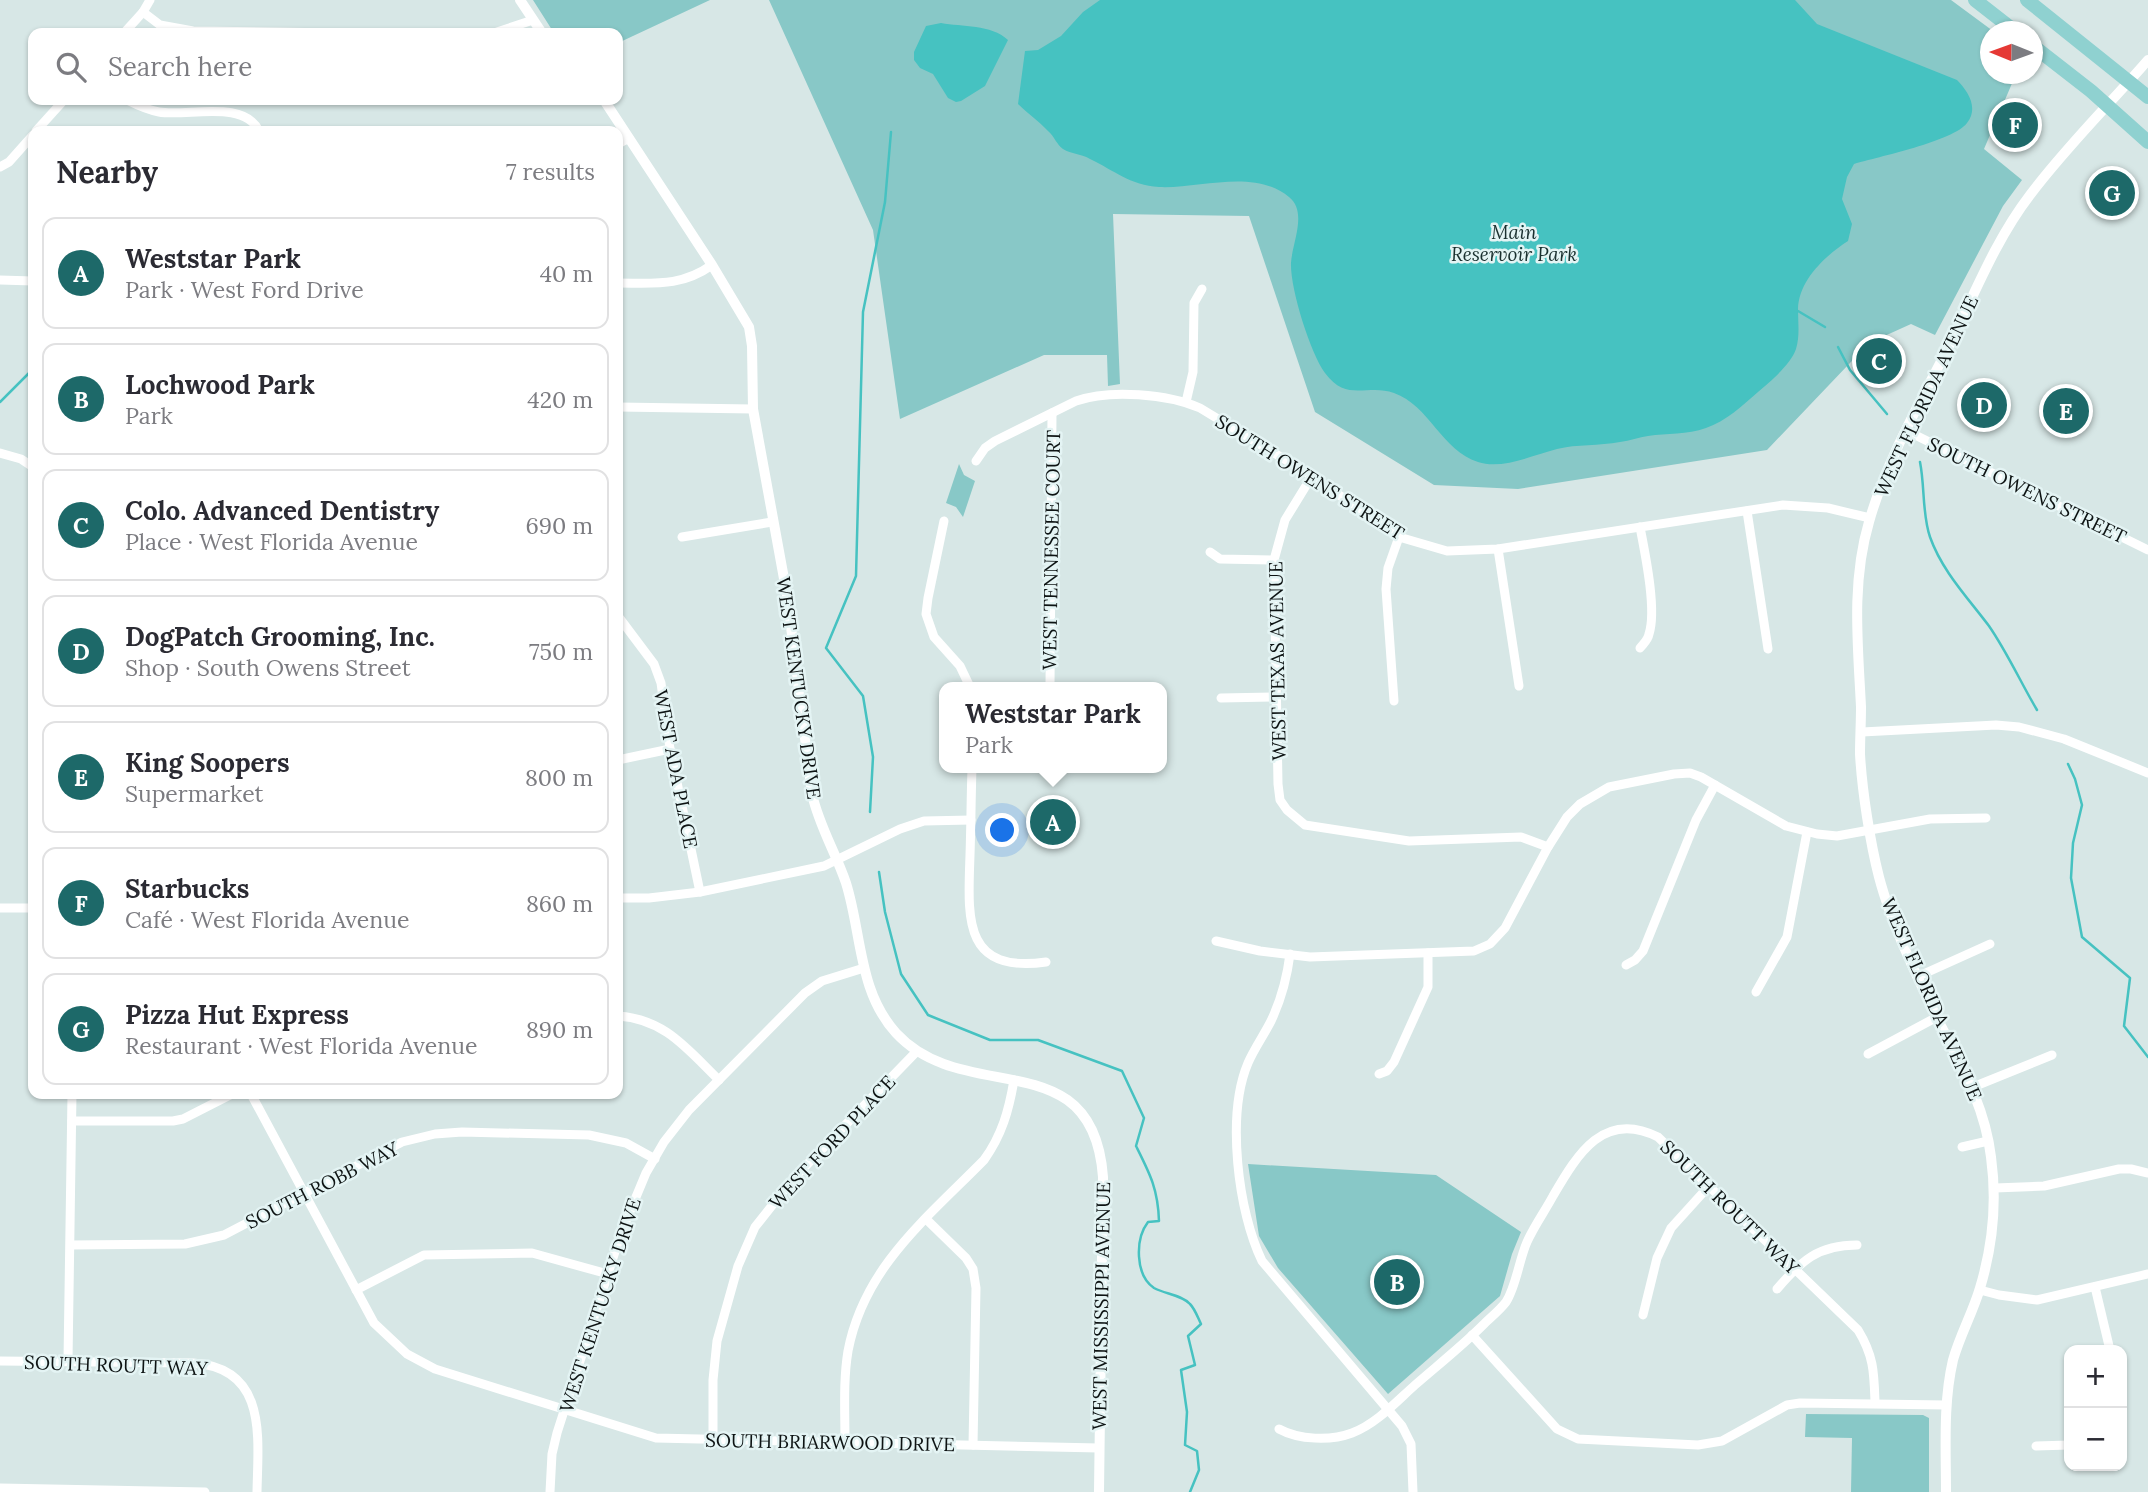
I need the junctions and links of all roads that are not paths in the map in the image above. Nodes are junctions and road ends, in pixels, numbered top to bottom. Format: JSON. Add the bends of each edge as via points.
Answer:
{"nodes":[{"id":1,"x":150,"y":0,"type":"edge"},
{"id":2,"x":520,"y":0,"type":"edge"},
{"id":3,"x":1975,"y":0,"type":"edge"},
{"id":4,"x":2027,"y":0,"type":"edge"},
{"id":5,"x":144,"y":12,"type":"junction"},
{"id":6,"x":533,"y":20,"type":"junction"},
{"id":7,"x":2002,"y":21,"type":"edge"},
{"id":8,"x":129,"y":28,"type":"edge"},
{"id":9,"x":176,"y":28,"type":"edge"},
{"id":10,"x":509,"y":28,"type":"edge"},
{"id":11,"x":539,"y":28,"type":"edge"},
{"id":12,"x":2043,"y":54,"type":"edge"},
{"id":13,"x":2148,"y":61,"type":"edge"},
{"id":14,"x":2130,"y":81,"type":"junction"},
{"id":15,"x":2148,"y":97,"type":"edge"},
{"id":16,"x":60,"y":105,"type":"edge"},
{"id":17,"x":136,"y":105,"type":"edge"},
{"id":18,"x":607,"y":105,"type":"edge"},
{"id":19,"x":2107,"y":106,"type":"junction"},
{"id":20,"x":41,"y":126,"type":"edge"},
{"id":21,"x":254,"y":126,"type":"edge"},
{"id":22,"x":621,"y":126,"type":"edge"},
{"id":23,"x":623,"y":129,"type":"edge"},
{"id":24,"x":629,"y":138,"type":"junction"},
{"id":25,"x":28,"y":141,"type":"edge"},
{"id":26,"x":623,"y":141,"type":"edge"},
{"id":27,"x":2148,"y":142,"type":"edge"},
{"id":28,"x":0,"y":167,"type":"edge"},
{"id":29,"x":712,"y":265,"type":"junction"},
{"id":30,"x":0,"y":280,"type":"edge"},
{"id":31,"x":28,"y":281,"type":"edge"},
{"id":32,"x":623,"y":283,"type":"edge"},
{"id":33,"x":1202,"y":289,"type":"dead end"},
{"id":34,"x":1186,"y":401,"type":"junction"},
{"id":35,"x":623,"y":407,"type":"edge"},
{"id":36,"x":753,"y":409,"type":"junction"},
{"id":37,"x":1052,"y":413,"type":"junction"},
{"id":38,"x":1906,"y":431,"type":"junction"},
{"id":39,"x":0,"y":453,"type":"edge"},
{"id":40,"x":976,"y":461,"type":"dead end"},
{"id":41,"x":28,"y":464,"type":"edge"},
{"id":42,"x":1312,"y":476,"type":"junction"},
{"id":43,"x":1747,"y":511,"type":"junction"},
{"id":44,"x":1870,"y":518,"type":"junction"},
{"id":45,"x":944,"y":521,"type":"dead end"},
{"id":46,"x":772,"y":522,"type":"junction"},
{"id":47,"x":1640,"y":527,"type":"junction"},
{"id":48,"x":682,"y":537,"type":"dead end"},
{"id":49,"x":1399,"y":537,"type":"junction"},
{"id":50,"x":1498,"y":549,"type":"junction"},
{"id":51,"x":2148,"y":550,"type":"edge"},
{"id":52,"x":1210,"y":552,"type":"dead end"},
{"id":53,"x":1274,"y":560,"type":"junction"},
{"id":54,"x":623,"y":624,"type":"edge"},
{"id":55,"x":1640,"y":648,"type":"dead end"},
{"id":56,"x":1768,"y":649,"type":"dead end"},
{"id":57,"x":968,"y":682,"type":"edge"},
{"id":58,"x":1050,"y":682,"type":"edge"},
{"id":59,"x":1519,"y":686,"type":"dead end"},
{"id":60,"x":1222,"y":698,"type":"dead end"},
{"id":61,"x":1277,"y":698,"type":"junction"},
{"id":62,"x":1394,"y":701,"type":"dead end"},
{"id":63,"x":1862,"y":732,"type":"junction"},
{"id":64,"x":670,"y":750,"type":"junction"},
{"id":65,"x":623,"y":759,"type":"edge"},
{"id":66,"x":972,"y":773,"type":"edge"},
{"id":67,"x":2148,"y":773,"type":"edge"},
{"id":68,"x":1716,"y":785,"type":"junction"},
{"id":69,"x":1986,"y":818,"type":"dead end"},
{"id":70,"x":971,"y":820,"type":"junction"},
{"id":71,"x":1870,"y":831,"type":"junction"},
{"id":72,"x":1807,"y":832,"type":"junction"},
{"id":73,"x":1548,"y":847,"type":"junction"},
{"id":74,"x":837,"y":861,"type":"junction"},
{"id":75,"x":700,"y":892,"type":"junction"},
{"id":76,"x":623,"y":898,"type":"edge"},
{"id":77,"x":0,"y":908,"type":"edge"},
{"id":78,"x":28,"y":908,"type":"edge"},
{"id":79,"x":1216,"y":941,"type":"dead end"},
{"id":80,"x":1990,"y":944,"type":"dead end"},
{"id":81,"x":1428,"y":953,"type":"junction"},
{"id":82,"x":1290,"y":954,"type":"junction"},
{"id":83,"x":1046,"y":962,"type":"dead end"},
{"id":84,"x":1626,"y":965,"type":"dead end"},
{"id":85,"x":864,"y":968,"type":"junction"},
{"id":86,"x":1919,"y":976,"type":"junction"},
{"id":87,"x":1756,"y":992,"type":"dead end"},
{"id":88,"x":623,"y":1017,"type":"edge"},
{"id":89,"x":1937,"y":1017,"type":"junction"},
{"id":90,"x":917,"y":1051,"type":"junction"},
{"id":91,"x":1868,"y":1054,"type":"dead end"},
{"id":92,"x":2052,"y":1055,"type":"dead end"},
{"id":93,"x":1379,"y":1074,"type":"dead end"},
{"id":94,"x":719,"y":1080,"type":"junction"},
{"id":95,"x":1014,"y":1080,"type":"junction"},
{"id":96,"x":1973,"y":1087,"type":"junction"},
{"id":97,"x":72,"y":1099,"type":"edge"},
{"id":98,"x":222,"y":1099,"type":"edge"},
{"id":99,"x":254,"y":1099,"type":"edge"},
{"id":100,"x":72,"y":1121,"type":"junction"},
{"id":101,"x":1989,"y":1142,"type":"junction"},
{"id":102,"x":1962,"y":1147,"type":"dead end"},
{"id":103,"x":655,"y":1159,"type":"junction"},
{"id":104,"x":2148,"y":1173,"type":"edge"},
{"id":105,"x":1709,"y":1186,"type":"junction"},
{"id":106,"x":1995,"y":1188,"type":"junction"},
{"id":107,"x":304,"y":1194,"type":"junction"},
{"id":108,"x":926,"y":1219,"type":"junction"},
{"id":109,"x":71,"y":1245,"type":"junction"},
{"id":110,"x":1857,"y":1245,"type":"dead end"},
{"id":111,"x":1794,"y":1269,"type":"junction"},
{"id":112,"x":608,"y":1274,"type":"junction"},
{"id":113,"x":2148,"y":1274,"type":"edge"},
{"id":114,"x":2095,"y":1287,"type":"junction"},
{"id":115,"x":1777,"y":1289,"type":"dead end"},
{"id":116,"x":356,"y":1290,"type":"junction"},
{"id":117,"x":1980,"y":1290,"type":"junction"},
{"id":118,"x":1643,"y":1315,"type":"dead end"},
{"id":119,"x":1472,"y":1335,"type":"junction"},
{"id":120,"x":2109,"y":1345,"type":"edge"},
{"id":121,"x":68,"y":1360,"type":"junction"},
{"id":122,"x":0,"y":1361,"type":"edge"},
{"id":123,"x":1875,"y":1402,"type":"junction"},
{"id":124,"x":1946,"y":1405,"type":"junction"},
{"id":125,"x":1388,"y":1409,"type":"junction"},
{"id":126,"x":565,"y":1410,"type":"junction"},
{"id":127,"x":1279,"y":1429,"type":"dead end"},
{"id":128,"x":713,"y":1439,"type":"junction"},
{"id":129,"x":845,"y":1443,"type":"junction"},
{"id":130,"x":973,"y":1445,"type":"junction"},
{"id":131,"x":2036,"y":1446,"type":"dead end"},
{"id":132,"x":2064,"y":1446,"type":"edge"},
{"id":133,"x":1099,"y":1448,"type":"junction"},
{"id":134,"x":0,"y":1488,"type":"edge"},
{"id":135,"x":205,"y":1492,"type":"edge"},
{"id":136,"x":257,"y":1492,"type":"edge"},
{"id":137,"x":550,"y":1492,"type":"edge"},
{"id":138,"x":1099,"y":1492,"type":"edge"},
{"id":139,"x":1413,"y":1492,"type":"edge"},
{"id":140,"x":1946,"y":1492,"type":"edge"}],
"edges":[{"from":1,"to":5,"type":"street"},
{"from":2,"to":6,"type":"street"},
{"from":3,"to":7,"type":"main road"},
{"from":4,"to":14,"type":"main road"},
{"from":5,"to":8,"type":"street"},
{"from":5,"to":9,"type":"street","via":[[160,25]]},
{"from":6,"to":10,"type":"street"},
{"from":6,"to":11,"type":"street"},
{"from":12,"to":19,"type":"main road"},
{"from":13,"to":14,"type":"street","name":"WEST FLORIDA AVENUE"},
{"from":14,"to":15,"type":"main road"},
{"from":14,"to":19,"type":"street","name":"WEST FLORIDA AVENUE"},
{"from":16,"to":20,"type":"street"},
{"from":17,"to":21,"type":"street","via":[[160,113],[235,113]]},
{"from":18,"to":22,"type":"street","name":"WEST KENTUCKY DRIVE"},
{"from":19,"to":27,"type":"main road"},
{"from":19,"to":38,"type":"street","name":"WEST FLORIDA AVENUE","via":[[2011,223]]},
{"from":23,"to":24,"type":"street","name":"WEST KENTUCKY DRIVE"},
{"from":24,"to":26,"type":"street"},
{"from":24,"to":29,"type":"street","name":"WEST KENTUCKY DRIVE"},
{"from":25,"to":28,"type":"street"},
{"from":29,"to":32,"type":"street","via":[[677,282]]},
{"from":29,"to":36,"type":"street","name":"WEST KENTUCKY DRIVE","via":[[749,327]]},
{"from":30,"to":31,"type":"street"},
{"from":33,"to":34,"type":"street","via":[[1194,303],[1193,372]]},
{"from":34,"to":37,"type":"street","name":"SOUTH OWENS STREET","via":[[1089,397]]},
{"from":34,"to":42,"type":"street","name":"SOUTH OWENS STREET"},
{"from":35,"to":36,"type":"street"},
{"from":36,"to":46,"type":"street","name":"WEST KENTUCKY DRIVE"},
{"from":37,"to":40,"type":"street","name":"SOUTH OWENS STREET","via":[[995,441]]},
{"from":37,"to":58,"type":"street","name":"WEST TENNESSEE COURT"},
{"from":38,"to":44,"type":"street","name":"WEST FLORIDA AVENUE"},
{"from":38,"to":51,"type":"street","name":"SOUTH OWENS STREET"},
{"from":39,"to":41,"type":"street"},
{"from":42,"to":49,"type":"street","name":"SOUTH OWENS STREET"},
{"from":42,"to":53,"type":"street","name":"WEST TEXAS AVENUE","via":[[1285,520]]},
{"from":43,"to":44,"type":"street","name":"SOUTH OWENS STREET","via":[[1805,505]]},
{"from":43,"to":47,"type":"street","name":"SOUTH OWENS STREET"},
{"from":43,"to":56,"type":"street"},
{"from":44,"to":63,"type":"street","name":"WEST FLORIDA AVENUE","via":[[1857,592]]},
{"from":45,"to":57,"type":"street","via":[[926,614],[934,637]]},
{"from":46,"to":48,"type":"street"},
{"from":46,"to":74,"type":"street","name":"WEST KENTUCKY DRIVE","via":[[787,595],[812,794]]},
{"from":47,"to":50,"type":"street","name":"SOUTH OWENS STREET"},
{"from":47,"to":55,"type":"street","via":[[1651,625]]},
{"from":49,"to":50,"type":"street","name":"SOUTH OWENS STREET","via":[[1447,551]]},
{"from":49,"to":62,"type":"street","via":[[1386,589]]},
{"from":50,"to":59,"type":"street"},
{"from":52,"to":53,"type":"street","via":[[1220,559]]},
{"from":53,"to":61,"type":"street","name":"WEST TEXAS AVENUE"},
{"from":54,"to":64,"type":"street","name":"WEST ADA PLACE","via":[[654,664]]},
{"from":60,"to":61,"type":"street"},
{"from":61,"to":73,"type":"street","name":"WEST TEXAS AVENUE","via":[[1280,800],[1305,825],[1409,841],[1507,835]]},
{"from":63,"to":67,"type":"street","via":[[2019,727],[2064,738]]},
{"from":63,"to":71,"type":"street","name":"WEST FLORIDA AVENUE","via":[[1860,754]]},
{"from":64,"to":65,"type":"street"},
{"from":64,"to":75,"type":"street","name":"WEST ADA PLACE"},
{"from":66,"to":70,"type":"street"},
{"from":68,"to":72,"type":"street","via":[[1786,826]]},
{"from":68,"to":73,"type":"street","via":[[1690,773],[1609,787],[1580,804]]},
{"from":68,"to":84,"type":"street","via":[[1696,820],[1643,951]]},
{"from":69,"to":71,"type":"street","via":[[1930,819]]},
{"from":70,"to":74,"type":"street","via":[[924,821]]},
{"from":70,"to":83,"type":"street","via":[[972,931],[1000,960],[1026,965]]},
{"from":71,"to":72,"type":"street","via":[[1838,836]]},
{"from":71,"to":86,"type":"street","name":"WEST FLORIDA AVENUE","via":[[1894,921]]},
{"from":72,"to":87,"type":"street","via":[[1787,937]]},
{"from":73,"to":81,"type":"street","via":[[1505,929],[1490,944],[1474,951]]},
{"from":74,"to":75,"type":"street"},
{"from":74,"to":85,"type":"street","name":"WEST KENTUCKY DRIVE"},
{"from":75,"to":76,"type":"street"},
{"from":77,"to":78,"type":"street"},
{"from":79,"to":82,"type":"street"},
{"from":80,"to":86,"type":"street"},
{"from":81,"to":82,"type":"street"},
{"from":81,"to":93,"type":"street","via":[[1428,987],[1394,1062]]},
{"from":82,"to":125,"type":"street","via":[[1283,990],[1241,1083],[1236,1142],[1249,1227],[1262,1261]]},
{"from":85,"to":90,"type":"street","via":[[880,1011]]},
{"from":85,"to":94,"type":"street","name":"WEST KENTUCKY DRIVE","via":[[814,986]]},
{"from":86,"to":89,"type":"street","name":"WEST FLORIDA AVENUE"},
{"from":88,"to":94,"type":"street","via":[[666,1030]]},
{"from":89,"to":91,"type":"street"},
{"from":89,"to":96,"type":"street","name":"WEST FLORIDA AVENUE"},
{"from":90,"to":95,"type":"street","via":[[956,1069]]},
{"from":90,"to":128,"type":"street","name":"WEST FORD PLACE","via":[[793,1179],[755,1227],[738,1266],[718,1341]]},
{"from":92,"to":96,"type":"street"},
{"from":94,"to":103,"type":"street","name":"WEST KENTUCKY DRIVE","via":[[689,1110]]},
{"from":95,"to":108,"type":"street","via":[[1009,1110],[992,1149]]},
{"from":95,"to":133,"type":"street","name":"WEST MISSISSIPPI AVENUE","via":[[1041,1086],[1077,1107],[1101,1150]]},
{"from":96,"to":101,"type":"street","name":"WEST FLORIDA AVENUE"},
{"from":97,"to":100,"type":"street"},
{"from":98,"to":100,"type":"street","via":[[173,1121]]},
{"from":99,"to":107,"type":"street","name":"SOUTH BRIARWOOD DRIVE"},
{"from":100,"to":109,"type":"street"},
{"from":101,"to":102,"type":"street"},
{"from":101,"to":106,"type":"street","name":"WEST FLORIDA AVENUE"},
{"from":103,"to":107,"type":"street","name":"SOUTH ROBB WAY","via":[[626,1143],[589,1135],[435,1134],[402,1142]]},
{"from":103,"to":112,"type":"street","name":"WEST KENTUCKY DRIVE","via":[[630,1209]]},
{"from":104,"to":106,"type":"street","via":[[2119,1169],[2044,1186]]},
{"from":105,"to":111,"type":"street","name":"SOUTH ROUTT WAY"},
{"from":105,"to":118,"type":"street","via":[[1671,1227],[1657,1258]]},
{"from":105,"to":119,"type":"street","name":"SOUTH ROUTT WAY","via":[[1658,1137],[1644,1130],[1621,1127],[1597,1137],[1567,1171],[1527,1242],[1506,1302]]},
{"from":106,"to":117,"type":"street","name":"WEST FLORIDA AVENUE","via":[[1993,1228]]},
{"from":107,"to":109,"type":"street","name":"SOUTH ROBB WAY","via":[[207,1240]]},
{"from":107,"to":116,"type":"street","name":"SOUTH BRIARWOOD DRIVE"},
{"from":108,"to":129,"type":"street","via":[[879,1272],[854,1327],[845,1375]]},
{"from":108,"to":130,"type":"street","via":[[973,1269]]},
{"from":109,"to":121,"type":"street"},
{"from":110,"to":111,"type":"street","via":[[1826,1248]]},
{"from":111,"to":115,"type":"street"},
{"from":111,"to":123,"type":"street","name":"SOUTH ROUTT WAY","via":[[1858,1330],[1869,1348]]},
{"from":112,"to":116,"type":"street","via":[[533,1253],[424,1255]]},
{"from":112,"to":126,"type":"street","name":"WEST KENTUCKY DRIVE"},
{"from":113,"to":114,"type":"street"},
{"from":114,"to":117,"type":"street","via":[[2037,1300]]},
{"from":114,"to":120,"type":"street"},
{"from":116,"to":126,"type":"street","name":"SOUTH BRIARWOOD DRIVE","via":[[382,1332],[416,1360]]},
{"from":117,"to":124,"type":"street","name":"WEST FLORIDA AVENUE","via":[[1954,1357]]},
{"from":119,"to":123,"type":"street","via":[[1557,1429],[1578,1439],[1698,1445],[1722,1441],[1787,1405]]},
{"from":119,"to":125,"type":"street","name":"SOUTH ROUTT WAY"},
{"from":121,"to":122,"type":"street","name":"SOUTH ROUTT WAY"},
{"from":121,"to":136,"type":"street","name":"SOUTH ROUTT WAY","via":[[202,1364],[228,1374],[248,1393],[257,1415]]},
{"from":123,"to":124,"type":"street"},
{"from":124,"to":140,"type":"street","name":"WEST FLORIDA AVENUE"},
{"from":125,"to":127,"type":"street","name":"SOUTH ROUTT WAY","via":[[1363,1428],[1342,1436],[1300,1436]]},
{"from":125,"to":139,"type":"street","via":[[1411,1444]]},
{"from":126,"to":128,"type":"street","name":"SOUTH BRIARWOOD DRIVE","via":[[646,1436]]},
{"from":126,"to":137,"type":"street","name":"WEST KENTUCKY DRIVE","via":[[552,1454]]},
{"from":128,"to":129,"type":"street","name":"SOUTH BRIARWOOD DRIVE"},
{"from":129,"to":130,"type":"street","name":"SOUTH BRIARWOOD DRIVE"},
{"from":130,"to":133,"type":"street","name":"SOUTH BRIARWOOD DRIVE"},
{"from":131,"to":132,"type":"street"},
{"from":133,"to":138,"type":"street","name":"WEST MISSISSIPPI AVENUE"},
{"from":134,"to":135,"type":"street"}]}
